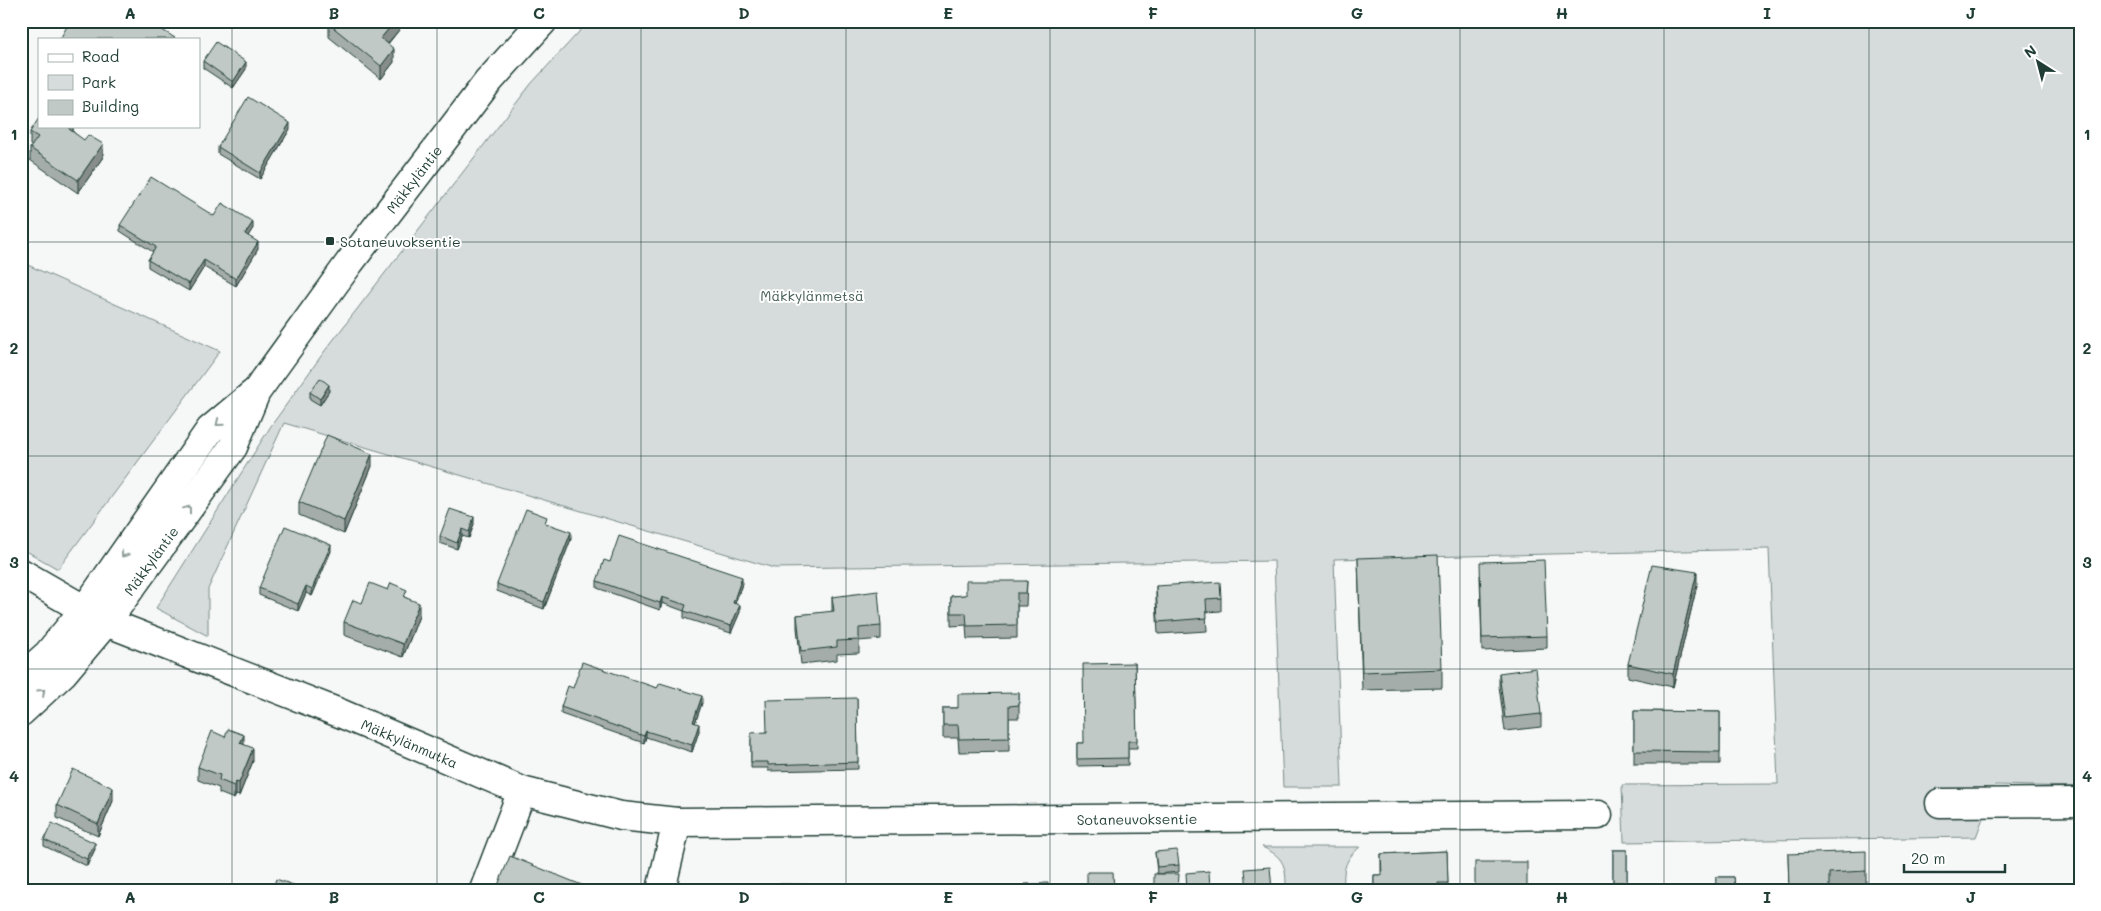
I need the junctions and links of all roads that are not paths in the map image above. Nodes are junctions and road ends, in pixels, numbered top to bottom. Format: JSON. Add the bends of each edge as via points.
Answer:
{"nodes":[{"id":1,"x":543,"y":21,"type":"edge"},
{"id":2,"x":21,"y":573,"type":"edge"},
{"id":3,"x":96,"y":616,"type":"junction"},
{"id":4,"x":21,"y":678,"type":"edge"},
{"id":5,"x":21,"y":712,"type":"edge"},
{"id":6,"x":522,"y":791,"type":"junction"},
{"id":7,"x":2080,"y":802,"type":"edge"},
{"id":8,"x":1940,"y":803,"type":"dead end"},
{"id":9,"x":1598,"y":815,"type":"dead end"},
{"id":10,"x":677,"y":822,"type":"junction"},
{"id":11,"x":484,"y":890,"type":"edge"},
{"id":12,"x":661,"y":890,"type":"edge"}],
"edges":[{"from":1,"to":3,"type":"street","name":"Mäkkyläntie","via":[[424,163],[256,392],[210,430]]},
{"from":2,"to":3,"type":"street","name":"Mäkkylänmutka"},
{"from":3,"to":4,"type":"street","name":"Mäkkyläntie"},
{"from":5,"to":3,"type":"street","name":"Mäkkyläntie","one_way":true,"via":[[63,673]]},
{"from":3,"to":6,"type":"street","name":"Mäkkylänmutka","via":[[342,714]]},
{"from":6,"to":10,"type":"street","name":"Mäkkylänmutka","via":[[621,816]]},
{"from":6,"to":11,"type":"street"},
{"from":7,"to":8,"type":"street"},
{"from":9,"to":10,"type":"street","name":"Sotaneuvoksentie"},
{"from":10,"to":12,"type":"street"}]}
